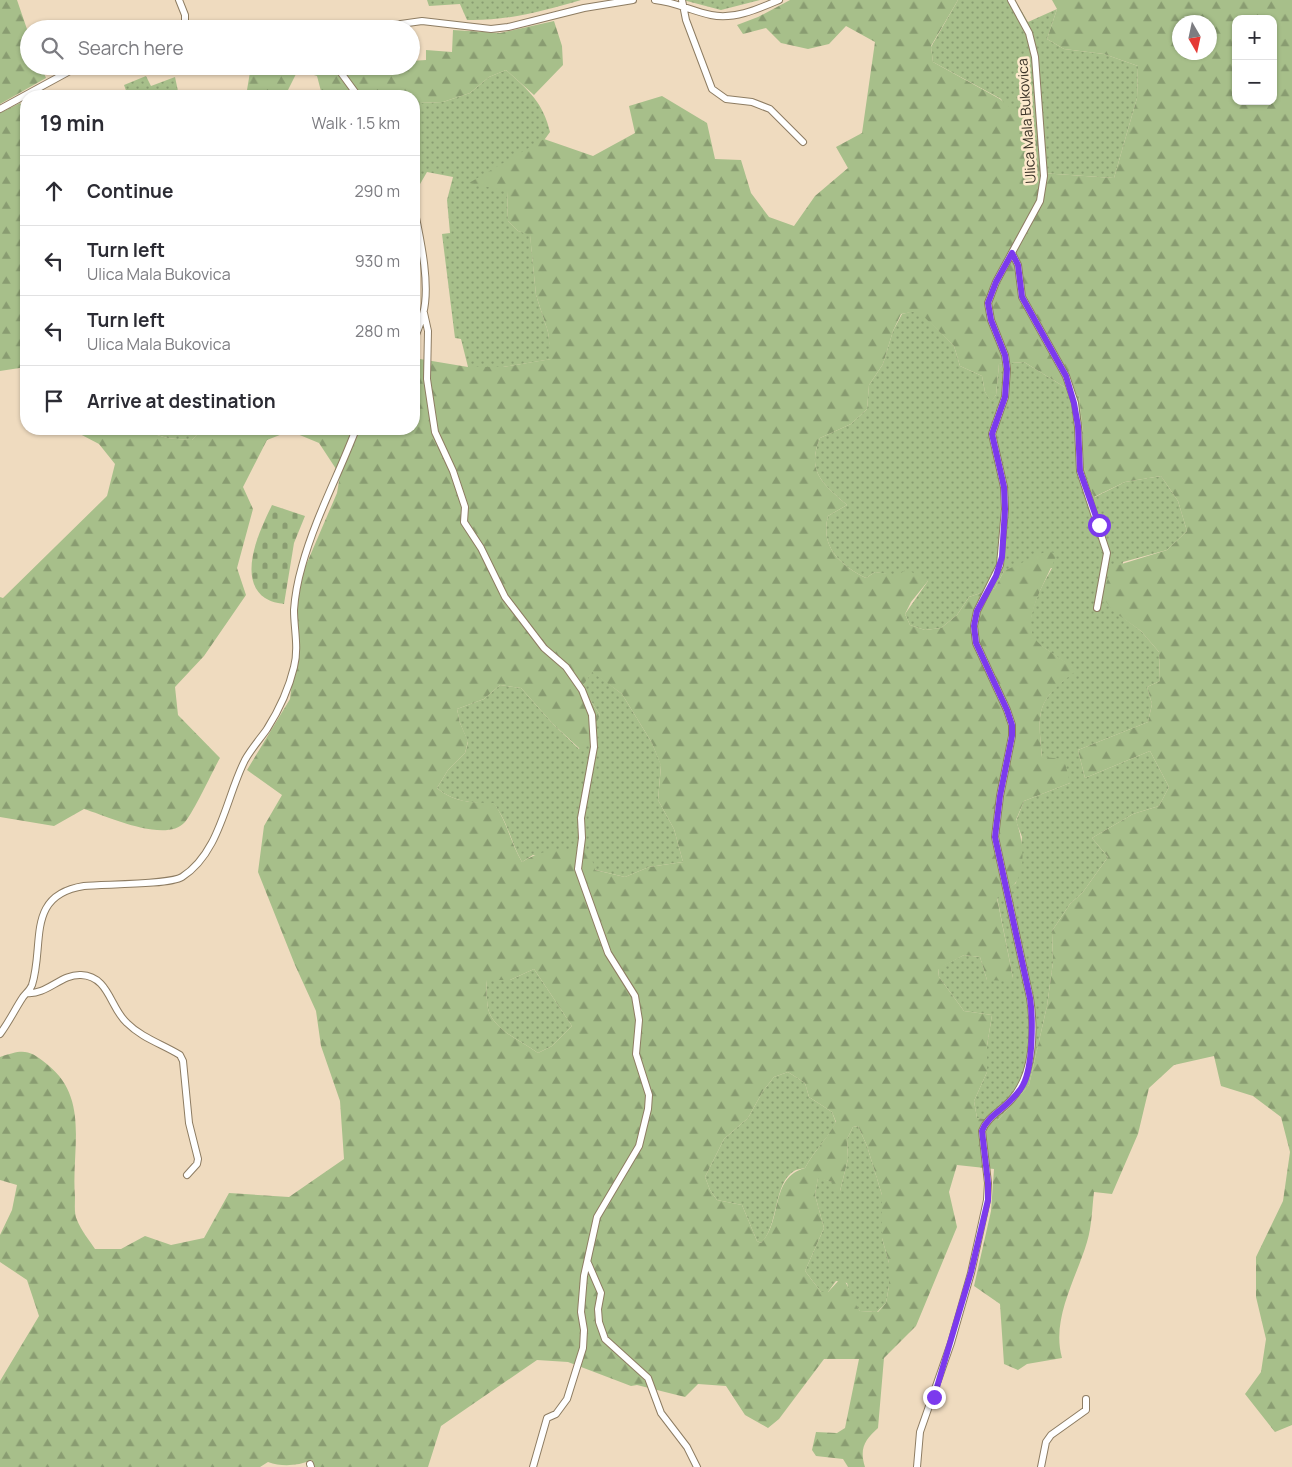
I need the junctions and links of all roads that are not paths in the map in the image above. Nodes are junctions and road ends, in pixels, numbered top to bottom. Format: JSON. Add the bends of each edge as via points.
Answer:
{"nodes":[{"id":1,"x":179,"y":0,"type":"edge"},
{"id":2,"x":633,"y":0,"type":"edge"},
{"id":3,"x":655,"y":0,"type":"edge"},
{"id":4,"x":779,"y":0,"type":"edge"},
{"id":5,"x":1012,"y":0,"type":"edge"},
{"id":6,"x":682,"y":2,"type":"edge"},
{"id":7,"x":186,"y":20,"type":"edge"},
{"id":8,"x":420,"y":21,"type":"edge"},
{"id":9,"x":62,"y":75,"type":"edge"},
{"id":10,"x":343,"y":75,"type":"edge"},
{"id":11,"x":35,"y":90,"type":"edge"},
{"id":12,"x":354,"y":90,"type":"edge"},
{"id":13,"x":20,"y":98,"type":"edge"},
{"id":14,"x":0,"y":109,"type":"edge"},
{"id":15,"x":803,"y":142,"type":"dead end"},
{"id":16,"x":420,"y":247,"type":"edge"},
{"id":17,"x":1012,"y":253,"type":"junction"},
{"id":18,"x":424,"y":313,"type":"junction"},
{"id":19,"x":420,"y":324,"type":"edge"},
{"id":20,"x":353,"y":435,"type":"edge"},
{"id":21,"x":1097,"y":608,"type":"dead end"},
{"id":22,"x":27,"y":993,"type":"junction"},
{"id":23,"x":0,"y":1034,"type":"edge"},
{"id":24,"x":188,"y":1175,"type":"dead end"},
{"id":25,"x":586,"y":1257,"type":"junction"},
{"id":26,"x":1086,"y":1399,"type":"dead end"},
{"id":27,"x":533,"y":1467,"type":"edge"},
{"id":28,"x":697,"y":1467,"type":"edge"},
{"id":29,"x":917,"y":1467,"type":"edge"},
{"id":30,"x":1041,"y":1467,"type":"edge"}],
"edges":[{"from":1,"to":7,"type":"street"},
{"from":2,"to":8,"type":"street","via":[[491,29]]},
{"from":3,"to":6,"type":"street"},
{"from":4,"to":6,"type":"street","via":[[726,16],[713,15]]},
{"from":5,"to":17,"type":"street","name":"Ulica Mala Bukovica","via":[[1029,33],[1035,57],[1044,176],[1040,201]]},
{"from":6,"to":15,"type":"street","via":[[712,89],[726,99],[752,102],[770,109]]},
{"from":9,"to":11,"type":"street"},
{"from":10,"to":12,"type":"street"},
{"from":13,"to":14,"type":"street"},
{"from":16,"to":18,"type":"street"},
{"from":17,"to":21,"type":"street","via":[[1018,265],[1022,297],[1066,376],[1074,403],[1080,471],[1108,552]]},
{"from":17,"to":29,"type":"street","name":"Ulica Mala Bukovica","via":[[988,303],[1007,369],[1005,397],[992,434],[1004,487],[1002,557],[996,576],[977,611],[974,626],[976,643],[1012,725],[995,837],[1033,1014],[1031,1040],[1023,1086],[982,1131],[988,1200],[951,1343],[920,1432]]},
{"from":18,"to":19,"type":"street"},
{"from":18,"to":25,"type":"street","via":[[428,331],[432,419],[465,507],[464,522],[510,605],[544,648],[566,668],[582,690],[592,715],[594,747],[581,818],[578,869],[608,953],[635,996],[639,1020],[636,1054],[649,1095],[640,1146],[601,1209]]},
{"from":20,"to":22,"type":"street","via":[[302,565],[296,589],[295,664],[290,681],[276,712],[234,782],[210,844],[200,860],[176,880],[84,886],[56,896],[40,918],[37,961]]},
{"from":22,"to":23,"type":"street"},
{"from":22,"to":24,"type":"street","via":[[38,992],[73,975],[88,976],[106,988],[126,1023],[180,1055],[189,1122],[198,1159]]},
{"from":25,"to":27,"type":"street","via":[[581,1312],[583,1348],[567,1399],[556,1414],[547,1418]]},
{"from":25,"to":28,"type":"street","via":[[601,1293],[599,1322],[605,1339],[648,1378],[661,1413],[687,1447]]},
{"from":26,"to":30,"type":"street","via":[[1086,1410],[1058,1429],[1046,1442]]}]}
